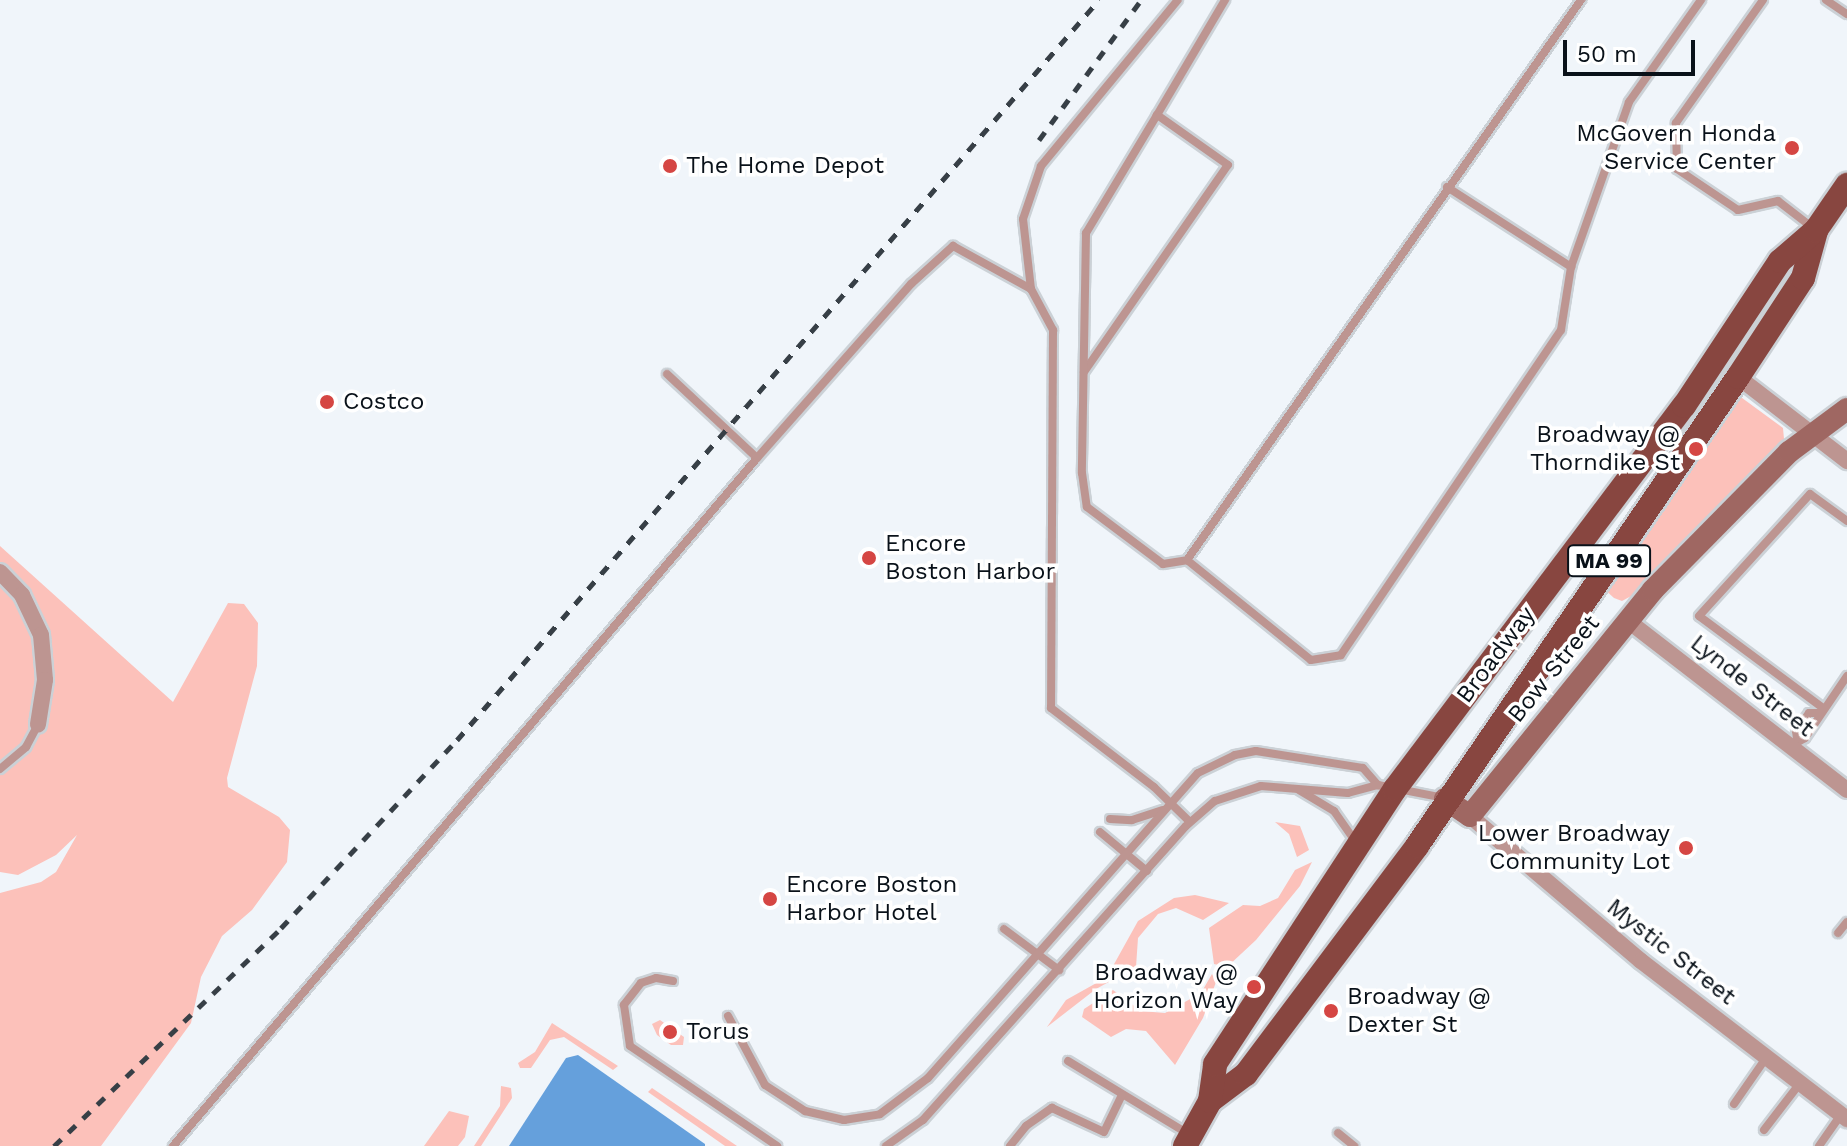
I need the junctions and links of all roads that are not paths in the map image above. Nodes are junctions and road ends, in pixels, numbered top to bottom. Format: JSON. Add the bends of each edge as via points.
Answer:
{"nodes":[{"id":1,"x":1178,"y":0,"type":"edge"},
{"id":2,"x":1225,"y":0,"type":"edge"},
{"id":3,"x":1581,"y":0,"type":"edge"},
{"id":4,"x":1701,"y":0,"type":"edge"},
{"id":5,"x":1763,"y":0,"type":"edge"},
{"id":6,"x":1826,"y":0,"type":"edge"},
{"id":7,"x":1847,"y":14,"type":"edge"},
{"id":8,"x":1157,"y":115,"type":"junction"},
{"id":9,"x":1847,"y":185,"type":"edge"},
{"id":10,"x":1447,"y":187,"type":"junction"},
{"id":11,"x":1816,"y":230,"type":"junction"},
{"id":12,"x":1571,"y":267,"type":"junction"},
{"id":13,"x":1031,"y":289,"type":"junction"},
{"id":14,"x":1084,"y":372,"type":"junction"},
{"id":15,"x":667,"y":374,"type":"dead end"},
{"id":16,"x":1738,"y":377,"type":"junction"},
{"id":17,"x":1847,"y":409,"type":"edge"},
{"id":18,"x":1812,"y":434,"type":"junction"},
{"id":19,"x":757,"y":458,"type":"junction"},
{"id":20,"x":1847,"y":461,"type":"edge"},
{"id":21,"x":1847,"y":521,"type":"edge"},
{"id":22,"x":1187,"y":560,"type":"junction"},
{"id":23,"x":0,"y":572,"type":"edge"},
{"id":24,"x":1627,"y":620,"type":"junction"},
{"id":25,"x":1847,"y":676,"type":"edge"},
{"id":26,"x":1821,"y":711,"type":"junction"},
{"id":27,"x":38,"y":724,"type":"joint"},
{"id":28,"x":1794,"y":743,"type":"junction"},
{"id":29,"x":0,"y":769,"type":"edge"},
{"id":30,"x":1386,"y":787,"type":"junction"},
{"id":31,"x":1295,"y":788,"type":"junction"},
{"id":32,"x":1847,"y":790,"type":"edge"},
{"id":33,"x":1445,"y":799,"type":"junction"},
{"id":34,"x":1168,"y":805,"type":"junction"},
{"id":35,"x":1470,"y":816,"type":"junction"},
{"id":36,"x":1110,"y":819,"type":"dead end"},
{"id":37,"x":1190,"y":822,"type":"junction"},
{"id":38,"x":1100,"y":832,"type":"dead end"},
{"id":39,"x":1126,"y":851,"type":"junction"},
{"id":40,"x":1357,"y":851,"type":"junction"},
{"id":41,"x":1147,"y":871,"type":"junction"},
{"id":42,"x":1847,"y":922,"type":"edge"},
{"id":43,"x":1004,"y":929,"type":"dead end"},
{"id":44,"x":1838,"y":933,"type":"dead end"},
{"id":45,"x":1040,"y":953,"type":"junction"},
{"id":46,"x":1059,"y":970,"type":"junction"},
{"id":47,"x":673,"y":981,"type":"dead end"},
{"id":48,"x":728,"y":1016,"type":"dead end"},
{"id":49,"x":1767,"y":1057,"type":"junction"},
{"id":50,"x":1068,"y":1061,"type":"dead end"},
{"id":51,"x":1800,"y":1083,"type":"junction"},
{"id":52,"x":1122,"y":1095,"type":"junction"},
{"id":53,"x":1210,"y":1101,"type":"junction"},
{"id":54,"x":1734,"y":1104,"type":"dead end"},
{"id":55,"x":1844,"y":1117,"type":"edge"},
{"id":56,"x":1764,"y":1130,"type":"dead end"},
{"id":57,"x":1338,"y":1133,"type":"dead end"},
{"id":58,"x":1194,"y":1142,"type":"edge"},
{"id":59,"x":173,"y":1146,"type":"edge"},
{"id":60,"x":777,"y":1146,"type":"edge"},
{"id":61,"x":886,"y":1146,"type":"edge"},
{"id":62,"x":1010,"y":1146,"type":"edge"},
{"id":63,"x":1354,"y":1146,"type":"edge"},
{"id":64,"x":1819,"y":1146,"type":"edge"}],
"edges":[{"from":1,"to":13,"type":"lane","via":[[1041,166],[1023,219]]},
{"from":2,"to":8,"type":"lane"},
{"from":3,"to":10,"type":"lane"},
{"from":4,"to":12,"type":"lane","via":[[1629,102]]},
{"from":5,"to":11,"type":"lane","via":[[1676,123],[1677,169],[1738,210],[1778,201]]},
{"from":6,"to":7,"type":"lane"},
{"from":8,"to":14,"type":"lane","via":[[1086,233]]},
{"from":8,"to":14,"type":"lane","via":[[1228,165]]},
{"from":9,"to":11,"type":"main road","name":"Broadway","number":"MA 99"},
{"from":10,"to":12,"type":"lane"},
{"from":10,"to":22,"type":"lane"},
{"from":11,"to":16,"type":"main road","name":"Broadway","number":"MA 99","via":[[1803,278]]},
{"from":11,"to":30,"type":"main road","name":"Broadway","number":"MA 99","via":[[1780,261],[1684,406]]},
{"from":12,"to":22,"type":"lane","via":[[1561,330],[1341,655],[1311,660]]},
{"from":13,"to":19,"type":"lane","via":[[953,246],[911,284]]},
{"from":13,"to":34,"type":"lane","via":[[1053,330],[1051,708]]},
{"from":14,"to":22,"type":"lane","via":[[1082,473],[1087,507],[1163,564]]},
{"from":15,"to":19,"type":"lane"},
{"from":16,"to":18,"type":"street"},
{"from":16,"to":33,"type":"main road","name":"Broadway","number":"MA 99"},
{"from":17,"to":18,"type":"main road","name":"Bow Street"},
{"from":18,"to":20,"type":"street"},
{"from":18,"to":24,"type":"main road","name":"Bow Street","via":[[1678,563]]},
{"from":19,"to":59,"type":"lane"},
{"from":21,"to":26,"type":"lane","via":[[1810,494],[1699,616]]},
{"from":23,"to":27,"type":"street","via":[[22,595],[41,635],[45,680]]},
{"from":24,"to":28,"type":"street","name":"Lynde Street"},
{"from":24,"to":35,"type":"main road","name":"Bow Street"},
{"from":25,"to":26,"type":"lane"},
{"from":26,"to":28,"type":"lane","via":[[1805,738]]},
{"from":27,"to":29,"type":"lane","via":[[26,747]]},
{"from":28,"to":32,"type":"street","name":"Lynde Street"},
{"from":30,"to":31,"type":"lane","via":[[1348,793]]},
{"from":30,"to":33,"type":"lane"},
{"from":30,"to":34,"type":"lane","via":[[1363,768],[1256,751],[1198,773]]},
{"from":30,"to":40,"type":"main road","name":"Broadway","number":"MA 99"},
{"from":31,"to":37,"type":"lane","via":[[1261,786],[1236,792]]},
{"from":31,"to":40,"type":"lane","via":[[1334,811],[1355,834]]},
{"from":33,"to":35,"type":"main road"},
{"from":33,"to":53,"type":"main road","name":"Broadway","number":"MA 99","via":[[1410,856],[1246,1074]]},
{"from":34,"to":36,"type":"lane","via":[[1132,820]]},
{"from":34,"to":37,"type":"lane"},
{"from":34,"to":39,"type":"lane"},
{"from":35,"to":49,"type":"street","name":"Mystic Street","via":[[1641,961]]},
{"from":37,"to":41,"type":"lane"},
{"from":38,"to":39,"type":"lane"},
{"from":39,"to":41,"type":"lane"},
{"from":39,"to":45,"type":"lane"},
{"from":40,"to":53,"type":"main road","name":"Broadway","number":"MA 99","via":[[1215,1064]]},
{"from":41,"to":46,"type":"lane"},
{"from":42,"to":44,"type":"lane"},
{"from":43,"to":45,"type":"lane"},
{"from":45,"to":46,"type":"lane"},
{"from":45,"to":48,"type":"lane","via":[[928,1078],[880,1114],[844,1120],[805,1111],[765,1085]]},
{"from":46,"to":61,"type":"lane","via":[[923,1120]]},
{"from":47,"to":60,"type":"lane","via":[[656,978],[641,983],[624,1005],[630,1046]]},
{"from":49,"to":51,"type":"street","name":"Mystic Street"},
{"from":49,"to":54,"type":"lane"},
{"from":50,"to":52,"type":"lane"},
{"from":51,"to":55,"type":"street","name":"Mystic Street"},
{"from":51,"to":56,"type":"lane"},
{"from":52,"to":58,"type":"lane"},
{"from":52,"to":62,"type":"lane","via":[[1104,1132],[1052,1108],[1026,1126]]},
{"from":53,"to":58,"type":"main road","name":"Broadway","number":"MA 99"},
{"from":55,"to":64,"type":"lane"},
{"from":57,"to":63,"type":"lane"}]}
